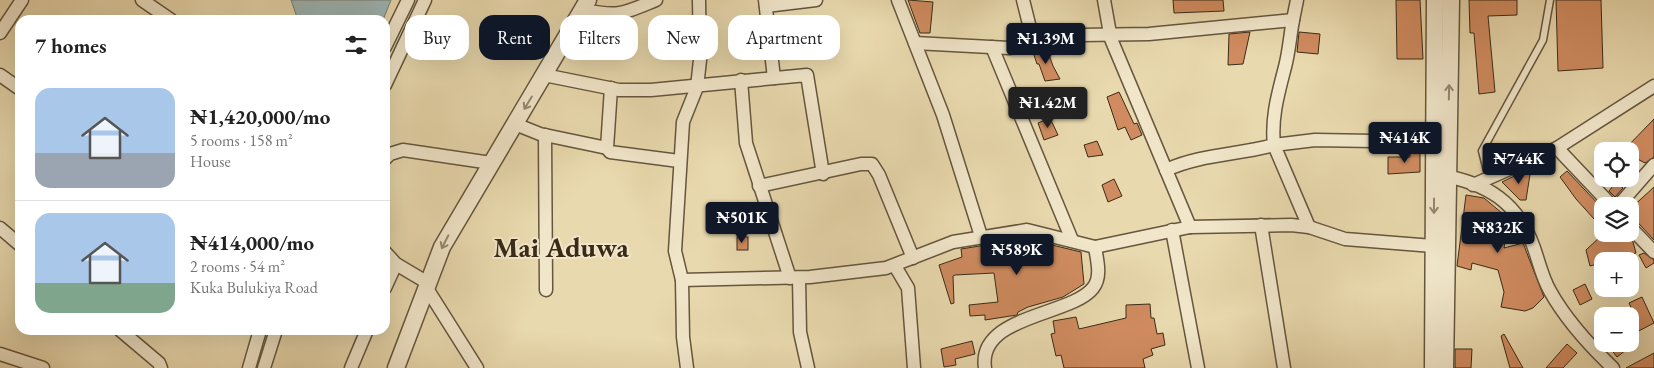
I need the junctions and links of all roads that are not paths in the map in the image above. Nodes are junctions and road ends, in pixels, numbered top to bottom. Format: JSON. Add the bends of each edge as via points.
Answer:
{"nodes":[{"id":1,"x":22,"y":0,"type":"edge"},
{"id":2,"x":142,"y":0,"type":"edge"},
{"id":3,"x":408,"y":0,"type":"edge"},
{"id":4,"x":425,"y":0,"type":"edge"},
{"id":5,"x":656,"y":0,"type":"edge"},
{"id":6,"x":699,"y":0,"type":"edge"},
{"id":7,"x":816,"y":0,"type":"edge"},
{"id":8,"x":898,"y":0,"type":"edge"},
{"id":9,"x":1023,"y":0,"type":"edge"},
{"id":10,"x":1104,"y":0,"type":"edge"},
{"id":11,"x":1298,"y":0,"type":"edge"},
{"id":12,"x":1435,"y":0,"type":"edge"},
{"id":13,"x":1451,"y":0,"type":"edge"},
{"id":14,"x":1550,"y":0,"type":"edge"},
{"id":15,"x":765,"y":3,"type":"edge"},
{"id":16,"x":585,"y":5,"type":"edge"},
{"id":17,"x":164,"y":15,"type":"edge"},
{"id":18,"x":1293,"y":20,"type":"junction"},
{"id":19,"x":0,"y":33,"type":"edge"},
{"id":20,"x":1111,"y":35,"type":"junction"},
{"id":21,"x":390,"y":37,"type":"edge"},
{"id":22,"x":915,"y":43,"type":"junction"},
{"id":23,"x":1034,"y":44,"type":"junction"},
{"id":24,"x":992,"y":48,"type":"junction"},
{"id":25,"x":390,"y":74,"type":"edge"},
{"id":26,"x":0,"y":75,"type":"edge"},
{"id":27,"x":544,"y":76,"type":"junction"},
{"id":28,"x":774,"y":78,"type":"junction"},
{"id":29,"x":741,"y":80,"type":"junction"},
{"id":30,"x":15,"y":85,"type":"edge"},
{"id":31,"x":697,"y":87,"type":"junction"},
{"id":32,"x":611,"y":88,"type":"junction"},
{"id":33,"x":1652,"y":91,"type":"edge"},
{"id":34,"x":515,"y":124,"type":"junction"},
{"id":35,"x":545,"y":135,"type":"junction"},
{"id":36,"x":1434,"y":142,"type":"junction"},
{"id":37,"x":1274,"y":145,"type":"junction"},
{"id":38,"x":607,"y":148,"type":"junction"},
{"id":39,"x":1557,"y":148,"type":"junction"},
{"id":40,"x":390,"y":154,"type":"edge"},
{"id":41,"x":679,"y":161,"type":"junction"},
{"id":42,"x":491,"y":163,"type":"junction"},
{"id":43,"x":1654,"y":165,"type":"edge"},
{"id":44,"x":1166,"y":170,"type":"junction"},
{"id":45,"x":823,"y":174,"type":"junction"},
{"id":46,"x":1440,"y":175,"type":"junction"},
{"id":47,"x":1489,"y":178,"type":"junction"},
{"id":48,"x":1473,"y":185,"type":"junction"},
{"id":49,"x":759,"y":186,"type":"junction"},
{"id":50,"x":1603,"y":197,"type":"edge"},
{"id":51,"x":1626,"y":197,"type":"edge"},
{"id":52,"x":1261,"y":225,"type":"junction"},
{"id":53,"x":1190,"y":227,"type":"junction"},
{"id":54,"x":1309,"y":227,"type":"junction"},
{"id":55,"x":0,"y":228,"type":"edge"},
{"id":56,"x":1172,"y":230,"type":"junction"},
{"id":57,"x":981,"y":236,"type":"junction"},
{"id":58,"x":1639,"y":236,"type":"edge"},
{"id":59,"x":1072,"y":240,"type":"junction"},
{"id":60,"x":15,"y":241,"type":"edge"},
{"id":61,"x":1434,"y":246,"type":"junction"},
{"id":62,"x":1095,"y":247,"type":"junction"},
{"id":63,"x":1654,"y":252,"type":"edge"},
{"id":64,"x":390,"y":257,"type":"edge"},
{"id":65,"x":913,"y":258,"type":"junction"},
{"id":66,"x":396,"y":264,"type":"junction"},
{"id":67,"x":895,"y":266,"type":"junction"},
{"id":68,"x":390,"y":277,"type":"edge"},
{"id":69,"x":794,"y":278,"type":"junction"},
{"id":70,"x":682,"y":280,"type":"junction"},
{"id":71,"x":427,"y":285,"type":"junction"},
{"id":72,"x":546,"y":290,"type":"dead end"},
{"id":73,"x":126,"y":335,"type":"edge"},
{"id":74,"x":259,"y":335,"type":"edge"},
{"id":75,"x":274,"y":335,"type":"edge"},
{"id":76,"x":365,"y":335,"type":"edge"},
{"id":77,"x":0,"y":354,"type":"edge"},
{"id":78,"x":43,"y":368,"type":"edge"},
{"id":79,"x":161,"y":368,"type":"edge"},
{"id":80,"x":249,"y":368,"type":"edge"},
{"id":81,"x":264,"y":368,"type":"edge"},
{"id":82,"x":351,"y":368,"type":"edge"},
{"id":83,"x":396,"y":368,"type":"edge"},
{"id":84,"x":477,"y":368,"type":"edge"},
{"id":85,"x":687,"y":368,"type":"edge"},
{"id":86,"x":808,"y":368,"type":"edge"},
{"id":87,"x":914,"y":368,"type":"edge"},
{"id":88,"x":985,"y":368,"type":"edge"},
{"id":89,"x":1198,"y":368,"type":"edge"},
{"id":90,"x":1284,"y":368,"type":"edge"},
{"id":91,"x":1433,"y":368,"type":"edge"},
{"id":92,"x":1445,"y":368,"type":"edge"},
{"id":93,"x":1613,"y":368,"type":"edge"}],
"edges":[{"from":1,"to":19,"type":"street"},
{"from":2,"to":17,"type":"street"},
{"from":3,"to":21,"type":"street"},
{"from":4,"to":25,"type":"street"},
{"from":5,"to":16,"type":"street","via":[[625,14],[607,14]]},
{"from":6,"to":31,"type":"street"},
{"from":7,"to":15,"type":"street"},
{"from":8,"to":22,"type":"street"},
{"from":9,"to":23,"type":"street"},
{"from":10,"to":20,"type":"street"},
{"from":11,"to":18,"type":"street"},
{"from":12,"to":36,"type":"street"},
{"from":46,"to":13,"type":"street","one_way":true},
{"from":14,"to":47,"type":"lane","via":[[1543,40],[1482,151]]},
{"from":15,"to":28,"type":"street"},
{"from":16,"to":27,"type":"street"},
{"from":18,"to":20,"type":"street"},
{"from":18,"to":37,"type":"street","via":[[1276,99],[1272,128]]},
{"from":20,"to":23,"type":"street","via":[[1081,35]]},
{"from":20,"to":44,"type":"street"},
{"from":22,"to":24,"type":"street"},
{"from":22,"to":57,"type":"street","via":[[943,115]]},
{"from":23,"to":24,"type":"street"},
{"from":24,"to":59,"type":"street"},
{"from":26,"to":30,"type":"street"},
{"from":27,"to":32,"type":"street"},
{"from":27,"to":34,"type":"street","one_way":true},
{"from":28,"to":29,"type":"street"},
{"from":28,"to":45,"type":"street","via":[[808,76]]},
{"from":29,"to":31,"type":"street"},
{"from":29,"to":49,"type":"street","via":[[746,143]]},
{"from":31,"to":32,"type":"street"},
{"from":31,"to":41,"type":"street","via":[[683,122]]},
{"from":32,"to":38,"type":"street"},
{"from":33,"to":39,"type":"street"},
{"from":34,"to":35,"type":"street"},
{"from":34,"to":42,"type":"street"},
{"from":35,"to":38,"type":"street"},
{"from":35,"to":72,"type":"street"},
{"from":36,"to":37,"type":"street","via":[[1334,139]]},
{"from":36,"to":46,"type":"street"},
{"from":37,"to":44,"type":"street","via":[[1248,152],[1202,157]]},
{"from":37,"to":54,"type":"street"},
{"from":38,"to":41,"type":"street","via":[[610,152]]},
{"from":39,"to":47,"type":"street"},
{"from":39,"to":50,"type":"street"},
{"from":40,"to":42,"type":"street","via":[[403,150]]},
{"from":41,"to":70,"type":"street","via":[[675,251]]},
{"from":42,"to":71,"type":"street","one_way":true,"via":[[442,246]]},
{"from":43,"to":51,"type":"street"},
{"from":44,"to":53,"type":"street"},
{"from":45,"to":49,"type":"street"},
{"from":45,"to":65,"type":"street","via":[[872,164]]},
{"from":46,"to":48,"type":"street"},
{"from":46,"to":61,"type":"street","one_way":true},
{"from":46,"to":92,"type":"street"},
{"from":47,"to":48,"type":"street"},
{"from":48,"to":93,"type":"street","via":[[1500,197],[1514,209],[1534,248],[1550,292],[1584,339]]},
{"from":49,"to":69,"type":"street"},
{"from":52,"to":53,"type":"street"},
{"from":52,"to":54,"type":"street"},
{"from":52,"to":90,"type":"street"},
{"from":53,"to":56,"type":"street"},
{"from":54,"to":61,"type":"street","via":[[1345,239]]},
{"from":55,"to":60,"type":"street"},
{"from":56,"to":62,"type":"street"},
{"from":56,"to":89,"type":"street"},
{"from":57,"to":59,"type":"street","via":[[1027,230]]},
{"from":57,"to":65,"type":"street","via":[[953,242]]},
{"from":58,"to":63,"type":"street"},
{"from":59,"to":62,"type":"street"},
{"from":61,"to":91,"type":"street"},
{"from":62,"to":88,"type":"street","via":[[1098,278],[1092,289],[1080,298],[1025,319],[1006,330],[987,350]]},
{"from":64,"to":66,"type":"street"},
{"from":65,"to":67,"type":"street"},
{"from":66,"to":68,"type":"street"},
{"from":66,"to":71,"type":"street"},
{"from":67,"to":69,"type":"street"},
{"from":67,"to":87,"type":"street","via":[[908,288]]},
{"from":69,"to":70,"type":"street"},
{"from":69,"to":86,"type":"street"},
{"from":70,"to":85,"type":"street"},
{"from":71,"to":83,"type":"street"},
{"from":71,"to":84,"type":"street"},
{"from":73,"to":79,"type":"street"},
{"from":74,"to":80,"type":"street"},
{"from":75,"to":81,"type":"street"},
{"from":76,"to":82,"type":"street"},
{"from":77,"to":78,"type":"street"}]}
